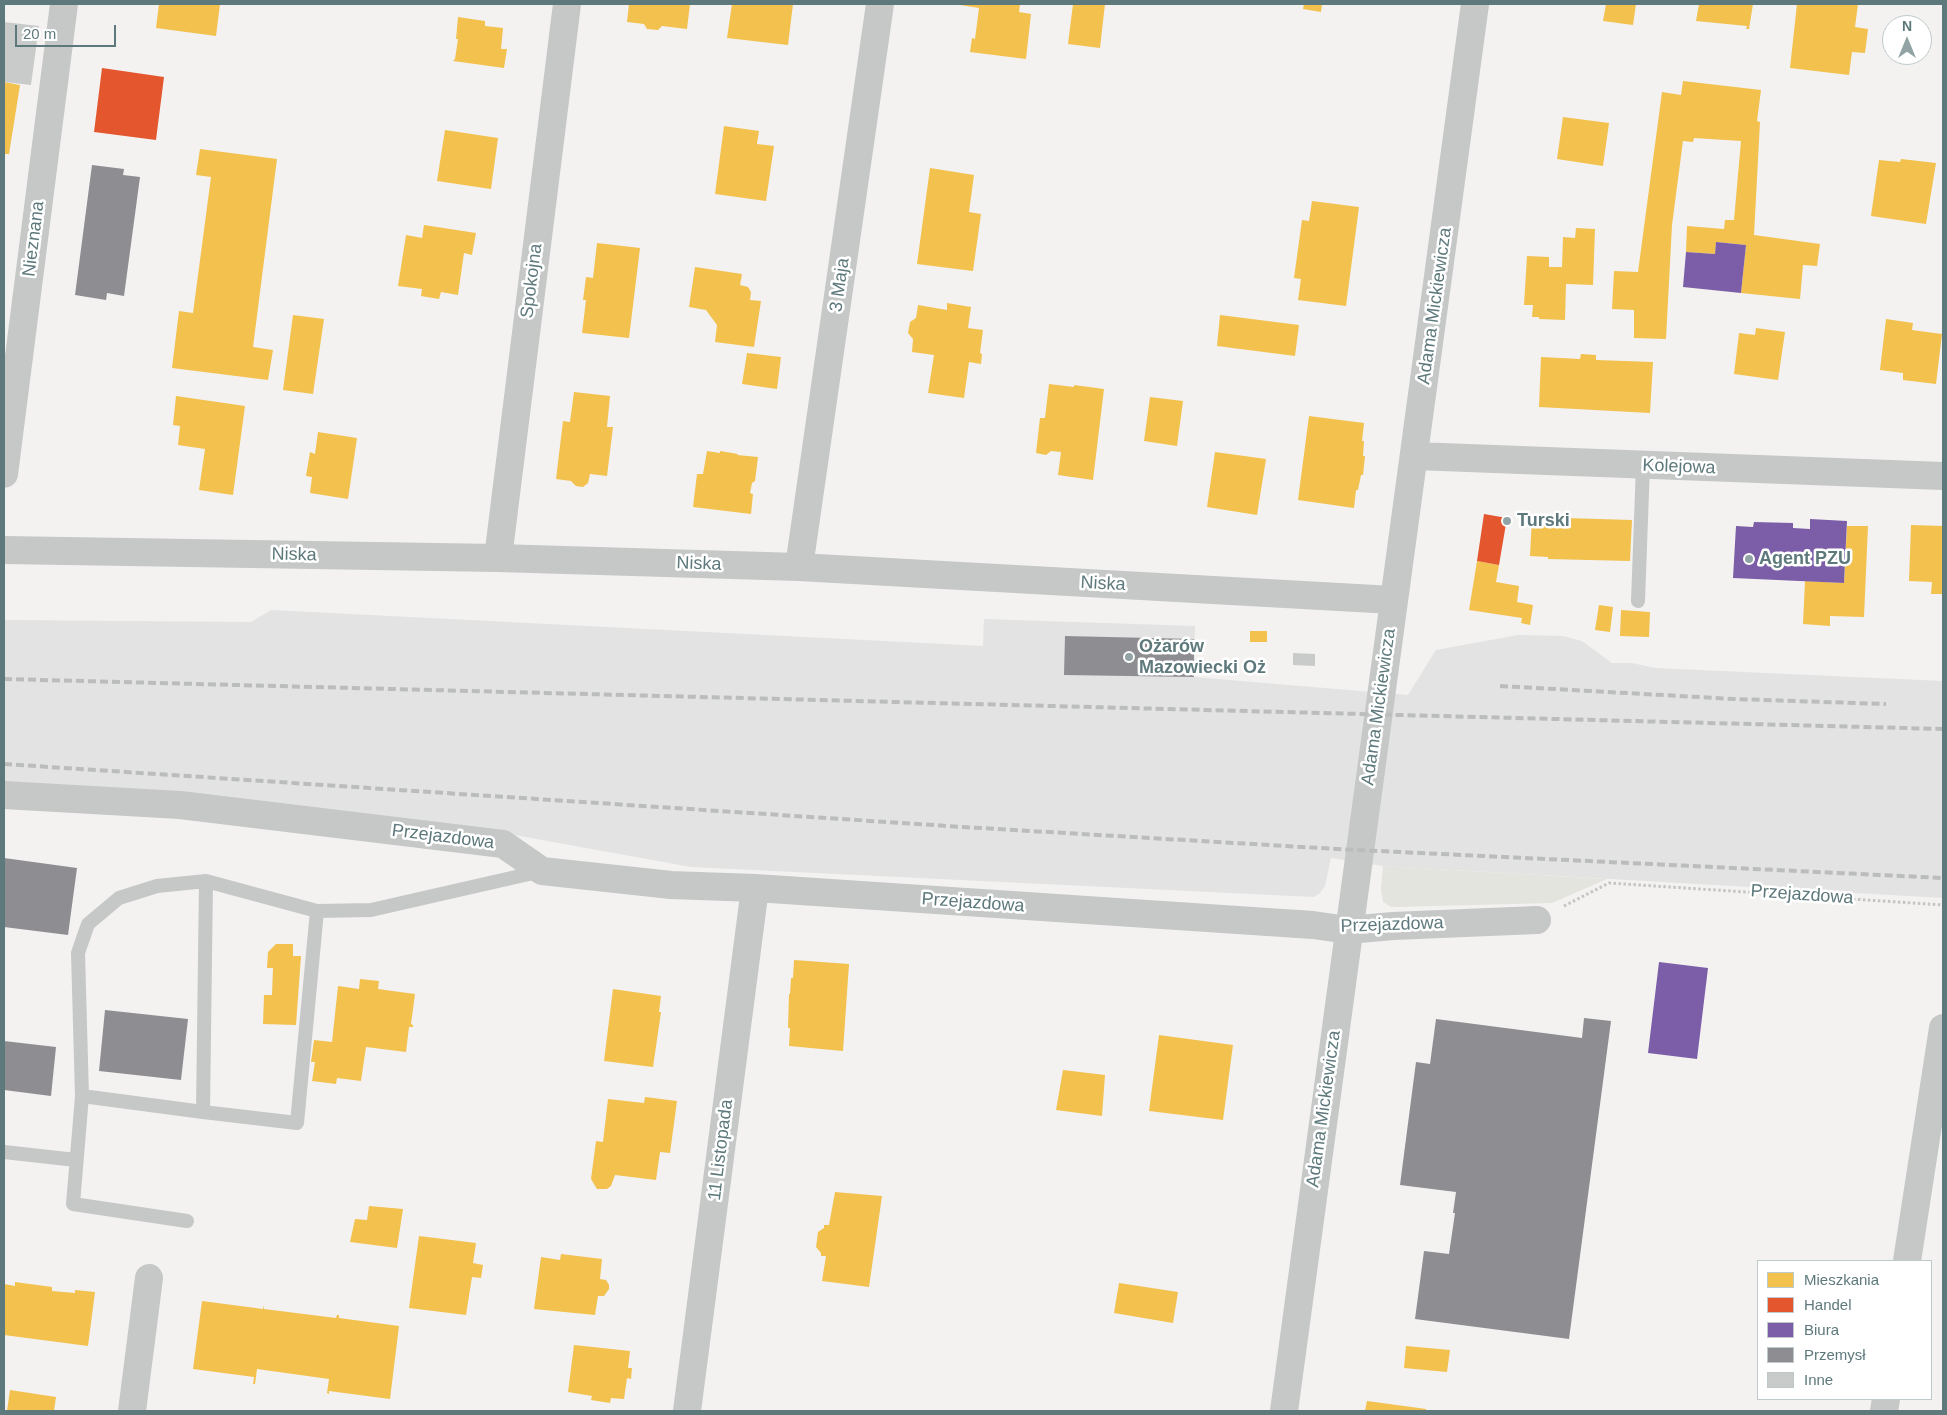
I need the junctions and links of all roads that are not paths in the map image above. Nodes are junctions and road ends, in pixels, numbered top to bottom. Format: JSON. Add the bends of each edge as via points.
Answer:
{"nodes":[{"id":1,"x":64,"y":4,"type":"edge"},
{"id":2,"x":567,"y":4,"type":"edge"},
{"id":3,"x":880,"y":4,"type":"edge"},
{"id":4,"x":1475,"y":4,"type":"edge"},
{"id":5,"x":1415,"y":456,"type":"junction"},
{"id":6,"x":1643,"y":465,"type":"junction"},
{"id":7,"x":4,"y":474,"type":"edge"},
{"id":8,"x":1943,"y":476,"type":"edge"},
{"id":9,"x":4,"y":550,"type":"edge"},
{"id":10,"x":498,"y":558,"type":"junction"},
{"id":11,"x":799,"y":567,"type":"junction"},
{"id":12,"x":1393,"y":600,"type":"junction"},
{"id":13,"x":1638,"y":601,"type":"dead end"},
{"id":14,"x":4,"y":795,"type":"edge"},
{"id":15,"x":542,"y":871,"type":"junction"},
{"id":16,"x":206,"y":881,"type":"junction"},
{"id":17,"x":755,"y":888,"type":"junction"},
{"id":18,"x":318,"y":911,"type":"junction"},
{"id":19,"x":1537,"y":920,"type":"road end"},
{"id":20,"x":1348,"y":930,"type":"junction"},
{"id":21,"x":1943,"y":1028,"type":"edge"},
{"id":22,"x":82,"y":1096,"type":"junction"},
{"id":23,"x":203,"y":1112,"type":"junction"},
{"id":24,"x":4,"y":1152,"type":"edge"},
{"id":25,"x":76,"y":1160,"type":"junction"},
{"id":26,"x":187,"y":1221,"type":"dead end"},
{"id":27,"x":1907,"y":1260,"type":"edge"},
{"id":28,"x":149,"y":1278,"type":"dead end"},
{"id":29,"x":132,"y":1411,"type":"edge"},
{"id":30,"x":687,"y":1411,"type":"edge"},
{"id":31,"x":1284,"y":1411,"type":"edge"}],
"edges":[{"from":1,"to":7,"type":"street","name":"Nieznana"},
{"from":2,"to":10,"type":"street","name":"Spokojna"},
{"from":3,"to":11,"type":"street","name":"3 Maja"},
{"from":4,"to":5,"type":"street","name":"Adama Mickiewicza"},
{"from":5,"to":6,"type":"street","name":"Kolejowa"},
{"from":5,"to":12,"type":"street","name":"Adama Mickiewicza"},
{"from":6,"to":8,"type":"street","name":"Kolejowa"},
{"from":6,"to":13,"type":"lane"},
{"from":9,"to":10,"type":"street","name":"Niska"},
{"from":10,"to":11,"type":"street","name":"Niska"},
{"from":11,"to":12,"type":"street","name":"Niska"},
{"from":12,"to":20,"type":"street","name":"Adama Mickiewicza"},
{"from":14,"to":15,"type":"street","name":"Przejazdowa","via":[[180,805],[503,844]]},
{"from":15,"to":17,"type":"street","name":"Przejazdowa","via":[[672,885]]},
{"from":15,"to":18,"type":"lane","via":[[371,910]]},
{"from":16,"to":18,"type":"lane"},
{"from":16,"to":22,"type":"lane","via":[[156,886],[119,898],[88,924],[78,953]]},
{"from":16,"to":23,"type":"lane"},
{"from":17,"to":20,"type":"street","name":"Przejazdowa","via":[[1313,925]]},
{"from":17,"to":30,"type":"street","name":"11 Listopada"},
{"from":18,"to":23,"type":"lane","via":[[298,1122]]},
{"from":19,"to":20,"type":"street","name":"Przejazdowa"},
{"from":20,"to":31,"type":"street","name":"Adama Mickiewicza"},
{"from":21,"to":27,"type":"street"},
{"from":22,"to":23,"type":"lane"},
{"from":22,"to":25,"type":"lane"},
{"from":24,"to":25,"type":"lane"},
{"from":25,"to":26,"type":"lane","via":[[73,1204]]},
{"from":28,"to":29,"type":"street"}]}
